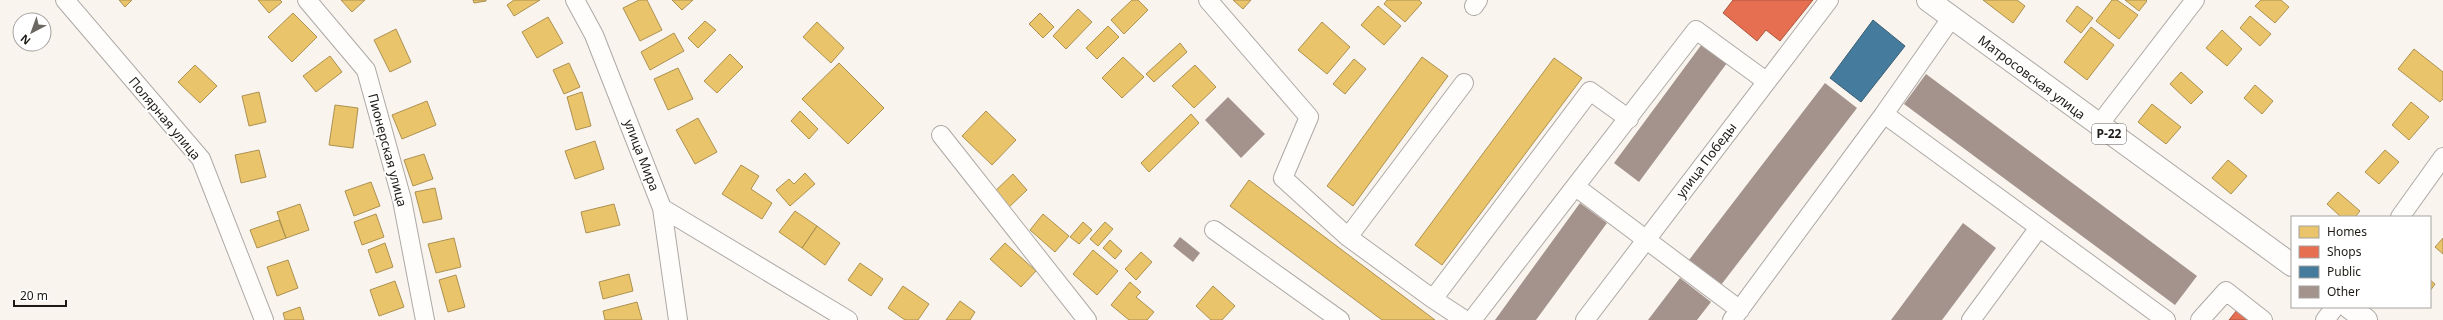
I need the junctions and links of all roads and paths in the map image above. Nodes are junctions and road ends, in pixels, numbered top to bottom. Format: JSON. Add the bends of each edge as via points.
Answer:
{"nodes":[{"id":1,"x":65,"y":0,"type":"edge"},
{"id":2,"x":307,"y":0,"type":"edge"},
{"id":3,"x":574,"y":0,"type":"edge"},
{"id":4,"x":1208,"y":0,"type":"edge"},
{"id":5,"x":1829,"y":0,"type":"edge"},
{"id":6,"x":1928,"y":0,"type":"edge"},
{"id":7,"x":2195,"y":0,"type":"edge"},
{"id":8,"x":1952,"y":18,"type":"junction"},
{"id":9,"x":1766,"y":81,"type":"junction"},
{"id":10,"x":1464,"y":83,"type":"dead end"},
{"id":11,"x":1884,"y":114,"type":"junction"},
{"id":12,"x":1629,"y":119,"type":"junction"},
{"id":13,"x":2098,"y":126,"type":"junction"},
{"id":14,"x":941,"y":135,"type":"dead end"},
{"id":15,"x":2443,"y":157,"type":"edge"},
{"id":16,"x":1576,"y":187,"type":"junction"},
{"id":17,"x":662,"y":208,"type":"junction"},
{"id":18,"x":2401,"y":216,"type":"edge"},
{"id":19,"x":2038,"y":229,"type":"junction"},
{"id":20,"x":1214,"y":230,"type":"dead end"},
{"id":21,"x":1348,"y":237,"type":"junction"},
{"id":22,"x":1645,"y":240,"type":"junction"},
{"id":23,"x":2291,"y":264,"type":"edge"},
{"id":24,"x":1434,"y":299,"type":"junction"},
{"id":25,"x":2334,"y":308,"type":"edge"},
{"id":26,"x":2350,"y":308,"type":"edge"},
{"id":27,"x":1736,"y":315,"type":"edge"},
{"id":28,"x":264,"y":320,"type":"edge"},
{"id":29,"x":425,"y":320,"type":"edge"},
{"id":30,"x":678,"y":320,"type":"edge"},
{"id":31,"x":848,"y":320,"type":"edge"},
{"id":32,"x":1087,"y":320,"type":"edge"},
{"id":33,"x":1340,"y":320,"type":"edge"},
{"id":34,"x":1465,"y":320,"type":"edge"},
{"id":35,"x":1472,"y":320,"type":"edge"},
{"id":36,"x":1585,"y":320,"type":"edge"},
{"id":37,"x":1972,"y":320,"type":"edge"},
{"id":38,"x":2166,"y":320,"type":"edge"},
{"id":39,"x":2200,"y":320,"type":"edge"},
{"id":40,"x":2263,"y":320,"type":"edge"},
{"id":41,"x":2325,"y":320,"type":"edge"},
{"id":42,"x":2366,"y":320,"type":"edge"}],
"edges":[{"from":1,"to":28,"type":"street","name":"Полярная улица","via":[[201,159]]},
{"from":2,"to":29,"type":"street","name":"Пионерская улица","via":[[366,70],[402,200]]},
{"from":3,"to":17,"type":"street","name":"улица Мира","via":[[594,35]]},
{"from":4,"to":21,"type":"street","via":[[1309,117],[1283,178]]},
{"from":5,"to":9,"type":"street","name":"улица Победы"},
{"from":6,"to":8,"type":"highway","name":"Матросовская улица","number":"Р-22"},
{"from":7,"to":13,"type":"street"},
{"from":8,"to":11,"type":"street"},
{"from":8,"to":13,"type":"highway","name":"Матросовская улица","number":"Р-22"},
{"from":9,"to":12,"type":"street","via":[[1696,30]]},
{"from":9,"to":22,"type":"street","name":"улица Победы"},
{"from":10,"to":21,"type":"street"},
{"from":11,"to":19,"type":"street"},
{"from":11,"to":27,"type":"street"},
{"from":12,"to":16,"type":"street"},
{"from":12,"to":24,"type":"street","via":[[1590,91]]},
{"from":13,"to":23,"type":"highway","name":"Матросовская улица","number":"Р-22"},
{"from":14,"to":32,"type":"street"},
{"from":15,"to":18,"type":"street"},
{"from":16,"to":22,"type":"street"},
{"from":16,"to":35,"type":"street"},
{"from":17,"to":30,"type":"street","name":"улица Мира"},
{"from":17,"to":31,"type":"street"},
{"from":19,"to":37,"type":"street"},
{"from":19,"to":38,"type":"street"},
{"from":20,"to":33,"type":"street"},
{"from":21,"to":24,"type":"street"},
{"from":22,"to":27,"type":"street"},
{"from":22,"to":36,"type":"street","name":"улица Победы"},
{"from":24,"to":34,"type":"street"},
{"from":25,"to":41,"type":"street"},
{"from":26,"to":42,"type":"highway"},
{"from":39,"to":40,"type":"street","via":[[2226,291]]}]}
